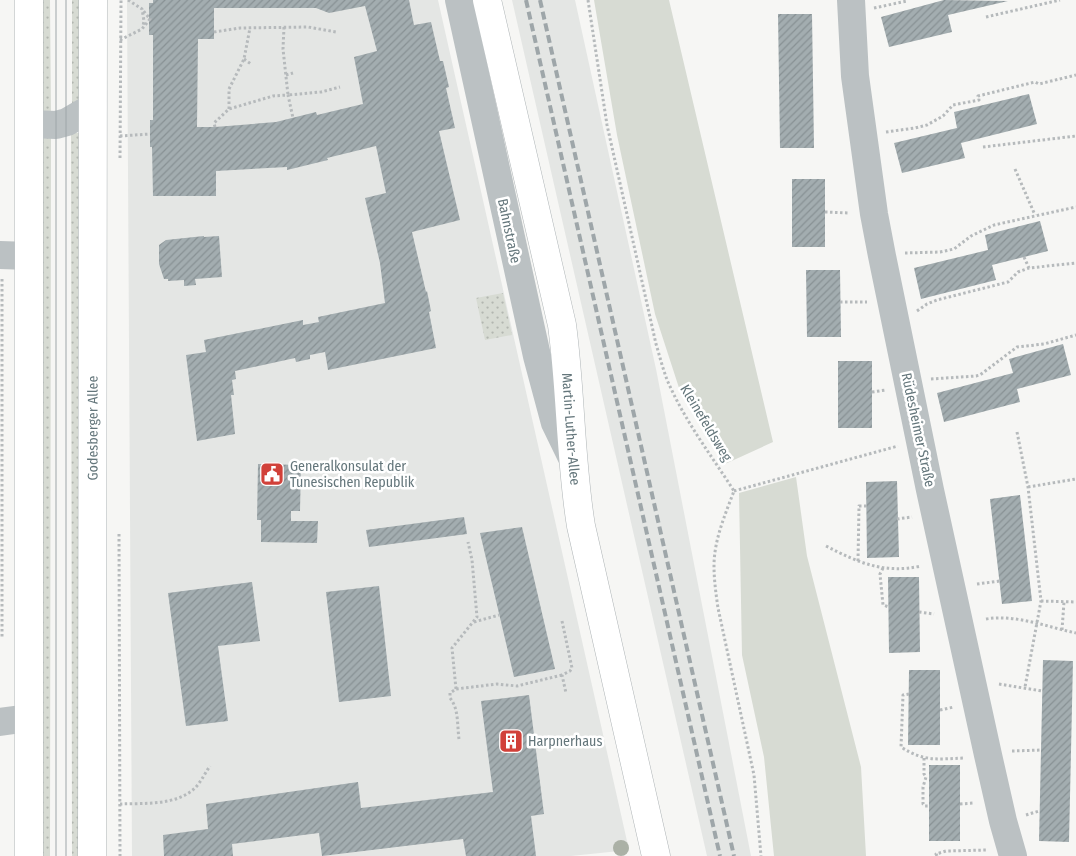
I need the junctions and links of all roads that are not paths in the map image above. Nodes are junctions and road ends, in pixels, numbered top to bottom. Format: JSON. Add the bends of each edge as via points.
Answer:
{"nodes":[{"id":1,"x":29,"y":0,"type":"edge"},
{"id":2,"x":93,"y":0,"type":"edge"},
{"id":3,"x":459,"y":0,"type":"edge"},
{"id":4,"x":487,"y":0,"type":"edge"},
{"id":5,"x":851,"y":7,"type":"edge"},
{"id":6,"x":93,"y":106,"type":"junction"},
{"id":7,"x":30,"y":124,"type":"junction"},
{"id":8,"x":0,"y":255,"type":"edge"},
{"id":9,"x":30,"y":256,"type":"junction"},
{"id":10,"x":572,"y":458,"type":"junction"},
{"id":11,"x":29,"y":718,"type":"junction"},
{"id":12,"x":0,"y":722,"type":"edge"},
{"id":13,"x":1012,"y":851,"type":"edge"},
{"id":14,"x":29,"y":856,"type":"edge"},
{"id":15,"x":92,"y":856,"type":"edge"},
{"id":16,"x":656,"y":856,"type":"edge"}],
"edges":[{"from":1,"to":7,"type":"main road"},
{"from":2,"to":6,"type":"main road","name":"Godesberger Allee"},
{"from":3,"to":10,"type":"street","name":"Bahnstraße","via":[[537,356],[555,423]]},
{"from":4,"to":10,"type":"main road","name":"Martin-Luther-Allee","via":[[562,324]]},
{"from":5,"to":13,"type":"street","name":"Rüdesheimer Straße","via":[[863,136],[882,256],[988,755]]},
{"from":6,"to":7,"type":"street","via":[[67,122]]},
{"from":6,"to":15,"type":"main road","name":"Godesberger Allee"},
{"from":7,"to":9,"type":"main road"},
{"from":8,"to":9,"type":"street"},
{"from":9,"to":11,"type":"main road"},
{"from":10,"to":16,"type":"main road","name":"Martin-Luther-Allee","via":[[581,526]]},
{"from":11,"to":12,"type":"street"},
{"from":11,"to":14,"type":"main road"}]}
